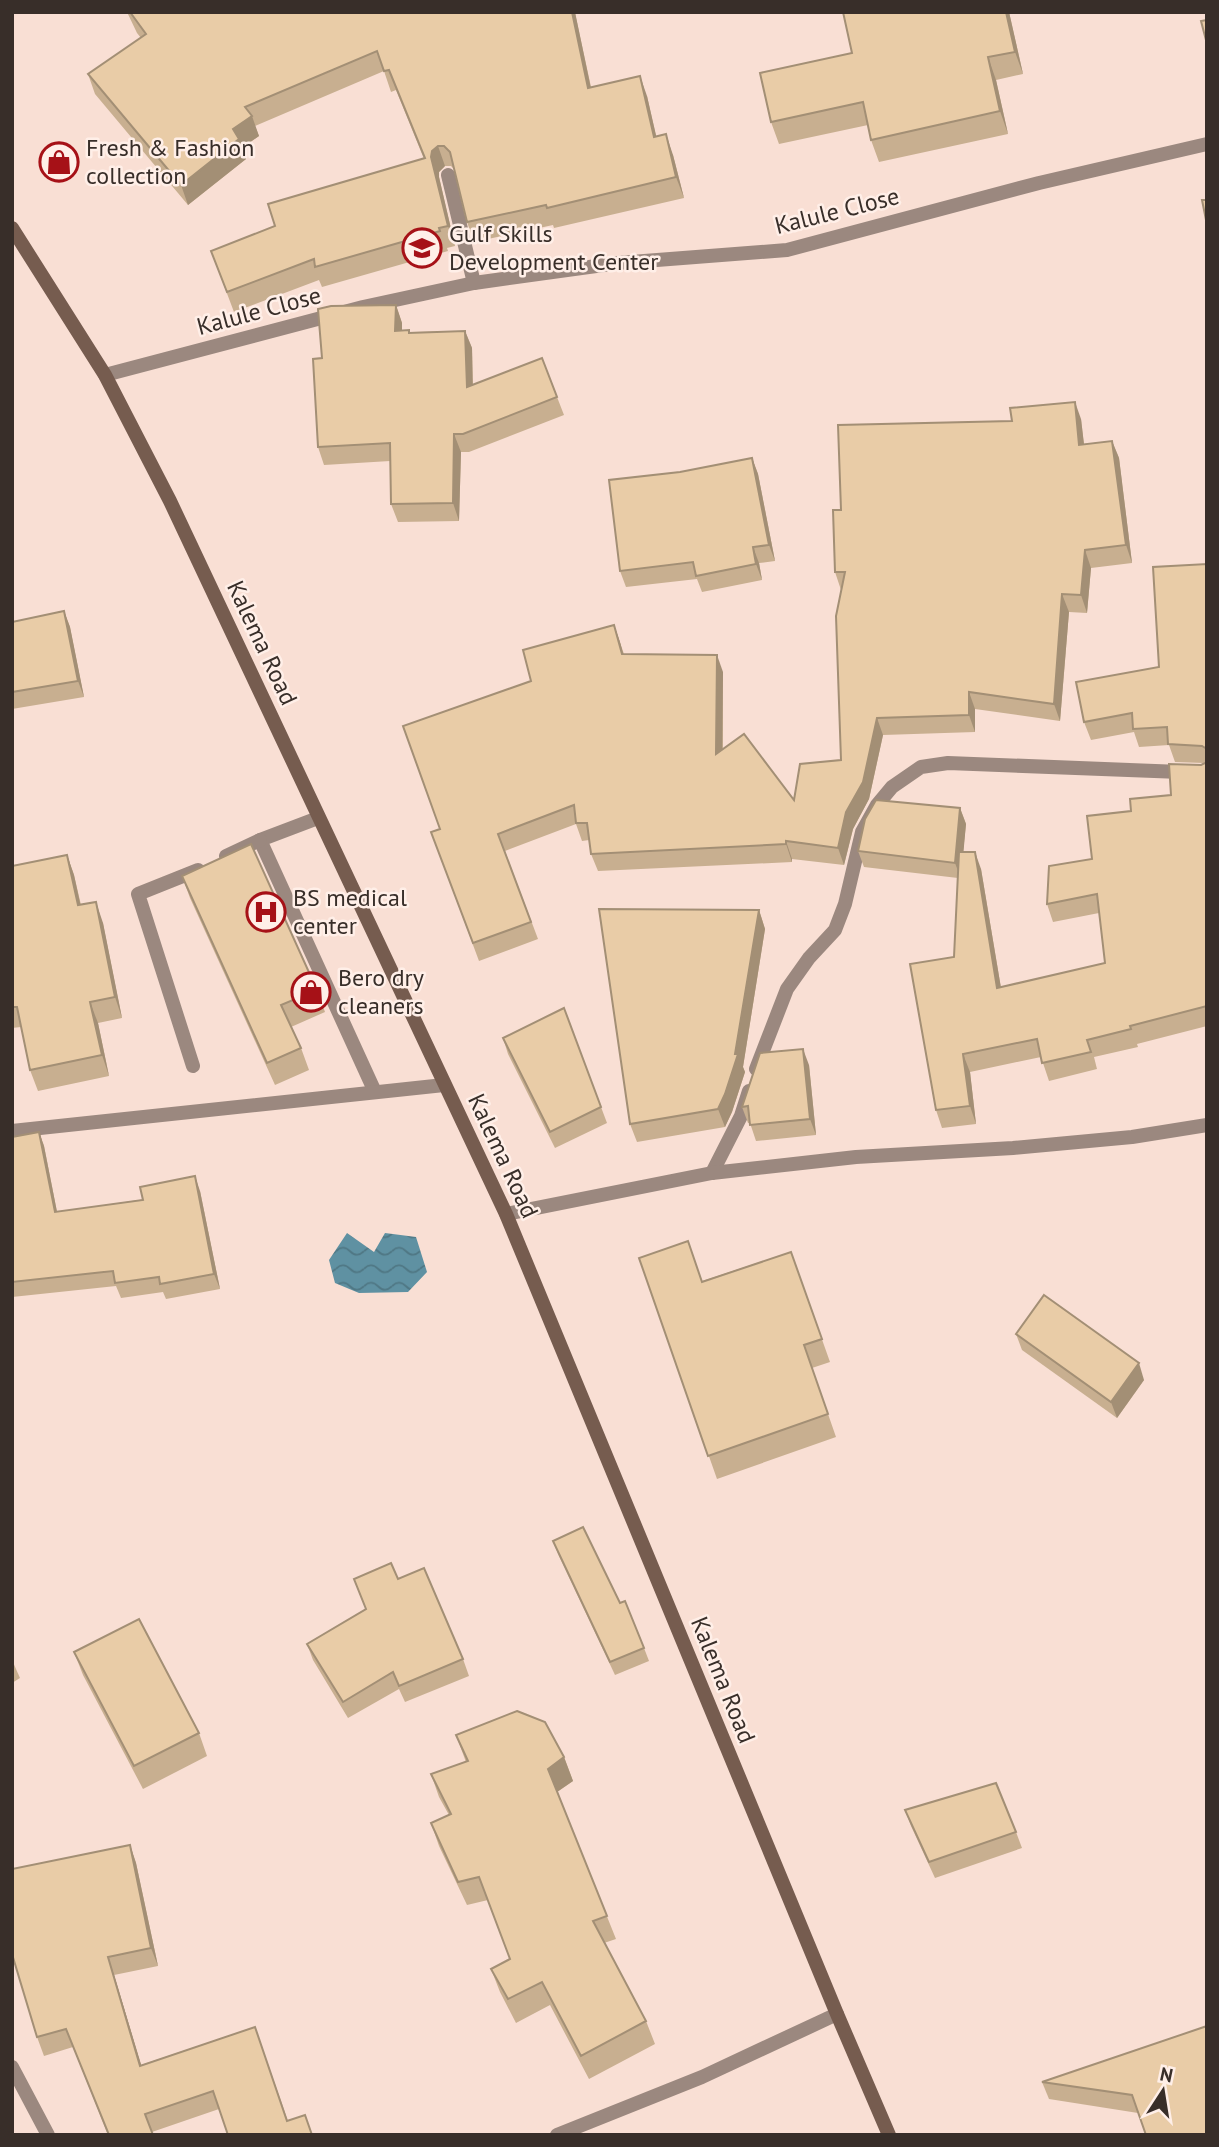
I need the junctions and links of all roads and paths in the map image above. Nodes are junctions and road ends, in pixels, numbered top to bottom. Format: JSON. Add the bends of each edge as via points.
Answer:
{"nodes":[{"id":1,"x":1207,"y":144,"type":"edge"},
{"id":2,"x":448,"y":175,"type":"edge"},
{"id":3,"x":12,"y":228,"type":"edge"},
{"id":4,"x":474,"y":282,"type":"junction"},
{"id":5,"x":105,"y":375,"type":"junction"},
{"id":6,"x":1207,"y":773,"type":"edge"},
{"id":7,"x":318,"y":818,"type":"junction"},
{"id":8,"x":260,"y":840,"type":"junction"},
{"id":9,"x":193,"y":1066,"type":"dead end"},
{"id":10,"x":444,"y":1085,"type":"junction"},
{"id":11,"x":375,"y":1092,"type":"junction"},
{"id":12,"x":1207,"y":1125,"type":"edge"},
{"id":13,"x":12,"y":1132,"type":"edge"},
{"id":14,"x":712,"y":1173,"type":"junction"},
{"id":15,"x":506,"y":1214,"type":"junction"},
{"id":16,"x":837,"y":2014,"type":"junction"},
{"id":17,"x":12,"y":2067,"type":"edge"},
{"id":18,"x":48,"y":2135,"type":"edge"},
{"id":19,"x":558,"y":2135,"type":"edge"},
{"id":20,"x":889,"y":2135,"type":"edge"}],
"edges":[{"from":1,"to":4,"type":"street","name":"Kalule Close","via":[[787,250],[618,263]]},
{"from":2,"to":4,"type":"street"},
{"from":3,"to":5,"type":"street","name":"Kalema Road"},
{"from":4,"to":5,"type":"street","name":"Kalule Close","via":[[363,306]]},
{"from":5,"to":7,"type":"street","name":"Kalema Road","via":[[170,501]]},
{"from":6,"to":14,"type":"street","via":[[948,763],[921,767],[892,787],[862,832],[835,930],[787,989],[741,1116]]},
{"from":7,"to":8,"type":"street"},
{"from":7,"to":10,"type":"street","name":"Kalema Road"},
{"from":8,"to":9,"type":"street","via":[[138,894]]},
{"from":8,"to":11,"type":"street"},
{"from":10,"to":11,"type":"street"},
{"from":10,"to":15,"type":"street","name":"Kalema Road"},
{"from":11,"to":13,"type":"street"},
{"from":12,"to":14,"type":"street","via":[[1132,1137],[856,1157]]},
{"from":14,"to":15,"type":"street"},
{"from":15,"to":16,"type":"street","name":"Kalema Road"},
{"from":16,"to":19,"type":"street","via":[[702,2077]]},
{"from":16,"to":20,"type":"street","name":"Kalema Road"},
{"from":17,"to":18,"type":"street"}]}
